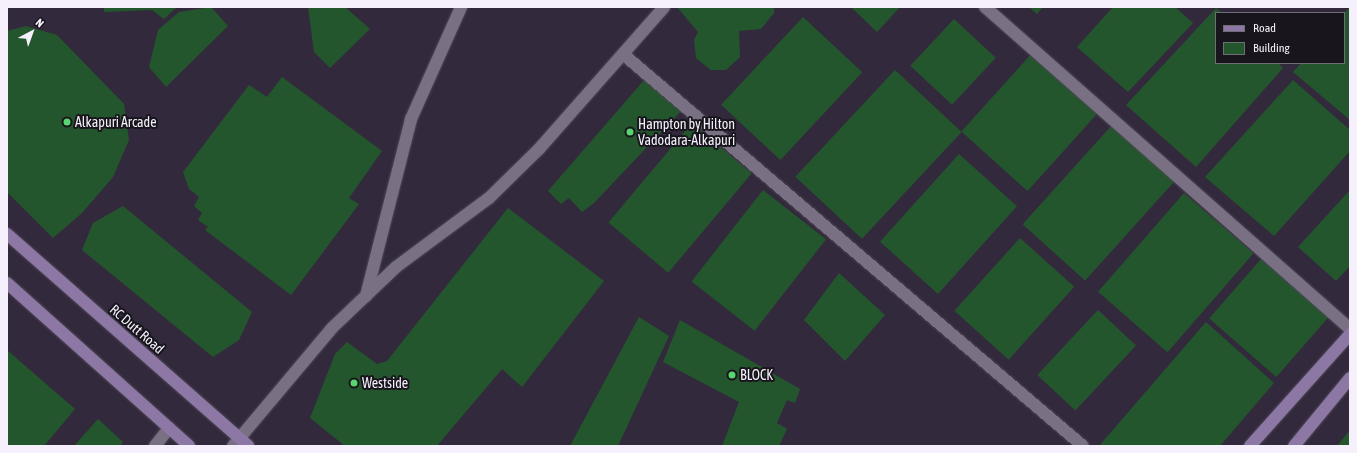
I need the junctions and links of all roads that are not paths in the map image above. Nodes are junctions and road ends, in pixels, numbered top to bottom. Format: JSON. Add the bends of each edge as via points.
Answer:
{"nodes":[{"id":1,"x":461,"y":7,"type":"edge"},
{"id":2,"x":664,"y":7,"type":"edge"},
{"id":3,"x":985,"y":7,"type":"edge"},
{"id":4,"x":623,"y":54,"type":"junction"},
{"id":5,"x":7,"y":234,"type":"edge"},
{"id":6,"x":7,"y":283,"type":"edge"},
{"id":7,"x":366,"y":296,"type":"junction"},
{"id":8,"x":1350,"y":329,"type":"edge"},
{"id":9,"x":1350,"y":334,"type":"edge"},
{"id":10,"x":1350,"y":378,"type":"edge"},
{"id":11,"x":169,"y":428,"type":"junction"},
{"id":12,"x":240,"y":443,"type":"edge"},
{"id":13,"x":155,"y":446,"type":"edge"},
{"id":14,"x":189,"y":446,"type":"edge"},
{"id":15,"x":1082,"y":446,"type":"edge"},
{"id":16,"x":1250,"y":446,"type":"edge"},
{"id":17,"x":1294,"y":446,"type":"edge"}],
"edges":[{"from":1,"to":7,"type":"street","via":[[411,119]]},
{"from":2,"to":4,"type":"street"},
{"from":3,"to":8,"type":"street"},
{"from":4,"to":7,"type":"street","via":[[539,149],[489,198],[396,267]]},
{"from":4,"to":15,"type":"street"},
{"from":5,"to":12,"type":"main road","name":"RC Dutt Road"},
{"from":6,"to":11,"type":"main road"},
{"from":7,"to":12,"type":"street","via":[[332,328]]},
{"from":9,"to":16,"type":"main road"},
{"from":10,"to":17,"type":"main road"},
{"from":11,"to":13,"type":"street"},
{"from":11,"to":14,"type":"main road"}]}
